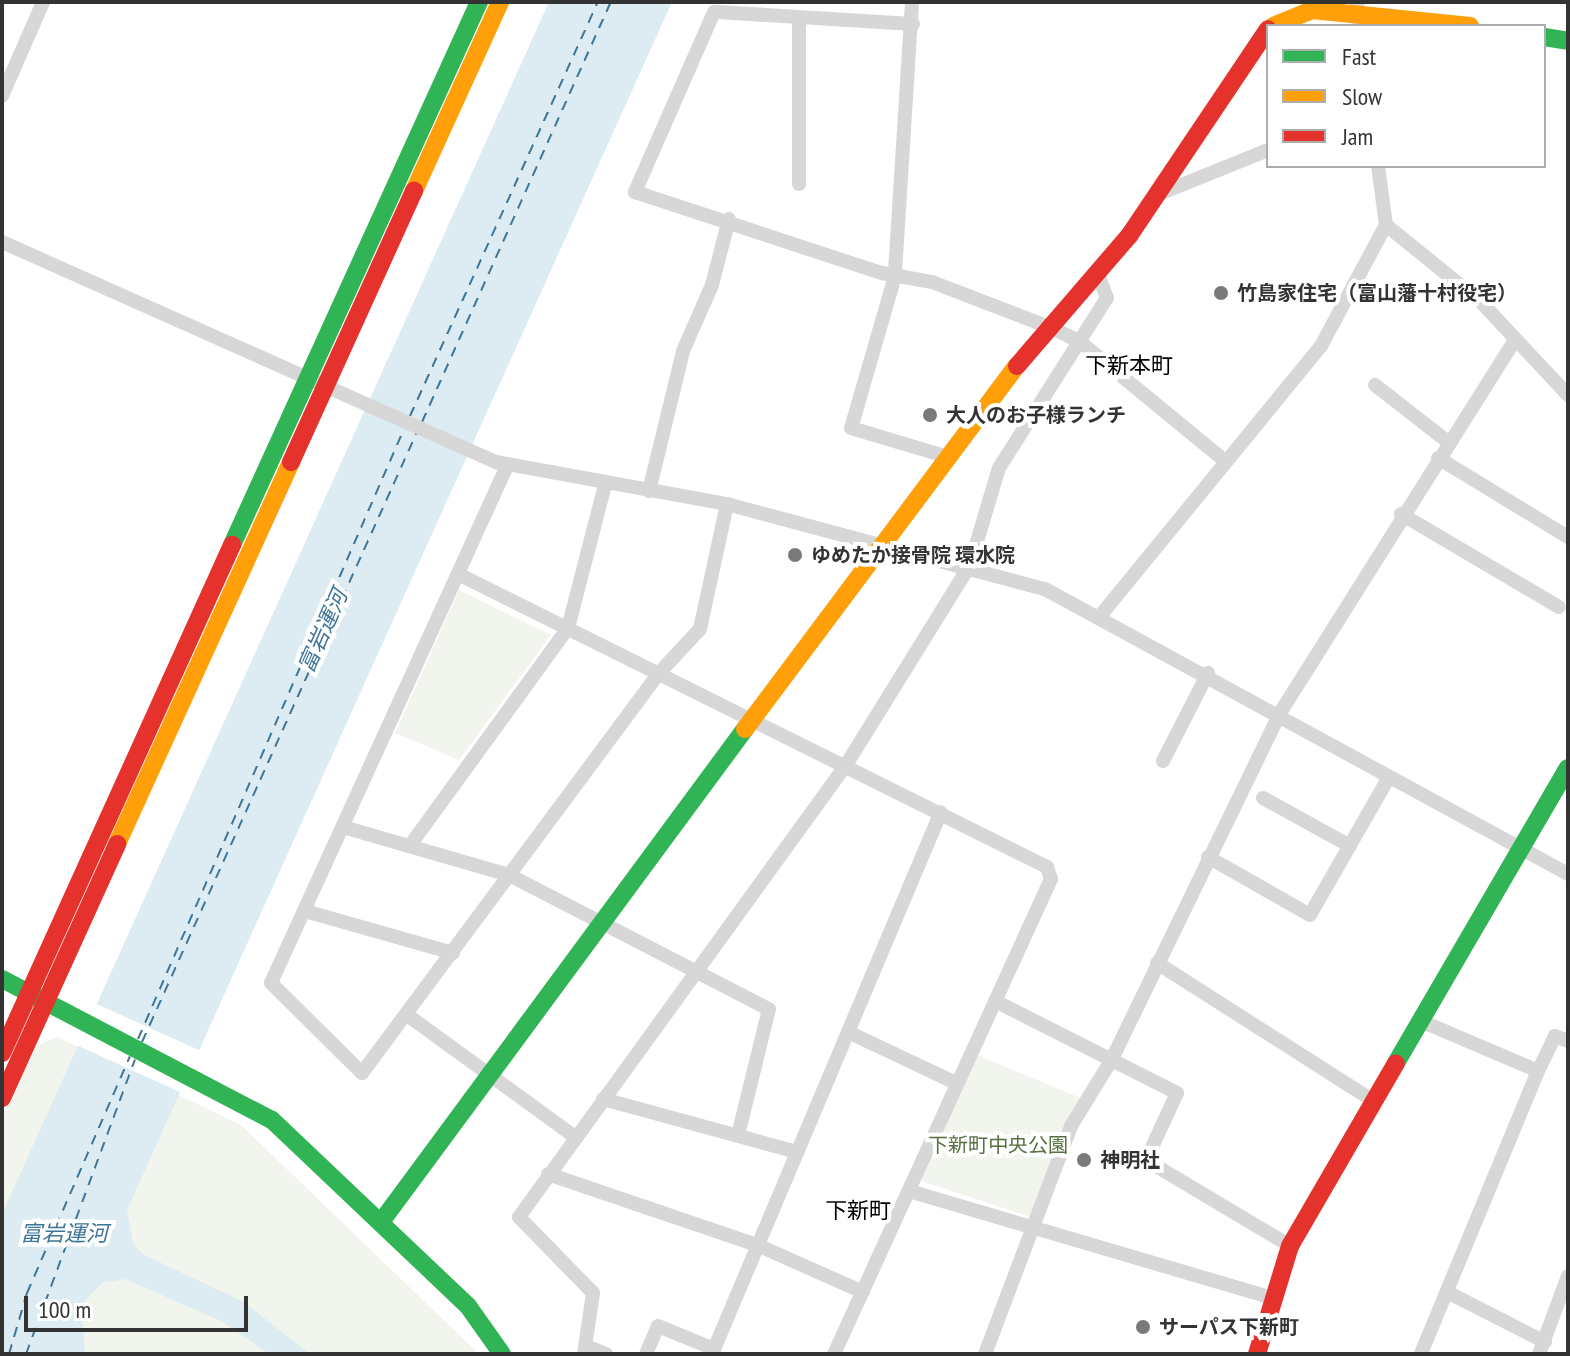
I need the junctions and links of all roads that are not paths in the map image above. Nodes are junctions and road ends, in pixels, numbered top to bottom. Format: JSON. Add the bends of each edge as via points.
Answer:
{"nodes":[{"id":1,"x":43,"y":2,"type":"edge"},
{"id":2,"x":479,"y":2,"type":"edge"},
{"id":3,"x":500,"y":2,"type":"edge"},
{"id":4,"x":912,"y":2,"type":"edge"},
{"id":5,"x":1358,"y":14,"type":"edge"},
{"id":6,"x":799,"y":22,"type":"junction"},
{"id":7,"x":913,"y":24,"type":"junction"},
{"id":8,"x":1279,"y":24,"type":"edge"},
{"id":9,"x":1451,"y":24,"type":"edge"},
{"id":10,"x":1266,"y":34,"type":"edge"},
{"id":11,"x":1546,"y":37,"type":"edge"},
{"id":12,"x":1568,"y":41,"type":"edge"},
{"id":13,"x":2,"y":96,"type":"edge"},
{"id":14,"x":1266,"y":151,"type":"edge"},
{"id":15,"x":1378,"y":168,"type":"edge"},
{"id":16,"x":799,"y":184,"type":"dead end"},
{"id":17,"x":1154,"y":196,"type":"junction"},
{"id":18,"x":729,"y":219,"type":"junction"},
{"id":19,"x":1386,"y":225,"type":"junction"},
{"id":20,"x":2,"y":242,"type":"edge"},
{"id":21,"x":1098,"y":275,"type":"junction"},
{"id":22,"x":895,"y":276,"type":"junction"},
{"id":23,"x":1052,"y":328,"type":"junction"},
{"id":24,"x":1079,"y":341,"type":"junction"},
{"id":25,"x":1513,"y":343,"type":"junction"},
{"id":26,"x":1375,"y":385,"type":"dead end"},
{"id":27,"x":318,"y":388,"type":"junction"},
{"id":28,"x":1568,"y":395,"type":"edge"},
{"id":29,"x":1447,"y":441,"type":"junction"},
{"id":30,"x":948,"y":457,"type":"junction"},
{"id":31,"x":1438,"y":458,"type":"junction"},
{"id":32,"x":1224,"y":460,"type":"junction"},
{"id":33,"x":507,"y":466,"type":"junction"},
{"id":34,"x":605,"y":485,"type":"junction"},
{"id":35,"x":649,"y":491,"type":"junction"},
{"id":36,"x":727,"y":504,"type":"junction"},
{"id":37,"x":1401,"y":514,"type":"junction"},
{"id":38,"x":1568,"y":537,"type":"edge"},
{"id":39,"x":885,"y":542,"type":"junction"},
{"id":40,"x":970,"y":565,"type":"junction"},
{"id":41,"x":458,"y":574,"type":"junction"},
{"id":42,"x":1559,"y":607,"type":"dead end"},
{"id":43,"x":1100,"y":616,"type":"junction"},
{"id":44,"x":568,"y":628,"type":"junction"},
{"id":45,"x":659,"y":673,"type":"junction"},
{"id":46,"x":1208,"y":673,"type":"junction"},
{"id":47,"x":1280,"y":713,"type":"junction"},
{"id":48,"x":756,"y":718,"type":"junction"},
{"id":49,"x":1163,"y":761,"type":"dead end"},
{"id":50,"x":846,"y":765,"type":"junction"},
{"id":51,"x":1568,"y":768,"type":"edge"},
{"id":52,"x":1389,"y":777,"type":"junction"},
{"id":53,"x":1263,"y":798,"type":"dead end"},
{"id":54,"x":941,"y":812,"type":"junction"},
{"id":55,"x":343,"y":827,"type":"junction"},
{"id":56,"x":411,"y":844,"type":"junction"},
{"id":57,"x":1350,"y":846,"type":"junction"},
{"id":58,"x":1518,"y":851,"type":"junction"},
{"id":59,"x":1208,"y":857,"type":"junction"},
{"id":60,"x":1568,"y":874,"type":"edge"},
{"id":61,"x":509,"y":875,"type":"junction"},
{"id":62,"x":305,"y":911,"type":"junction"},
{"id":63,"x":606,"y":923,"type":"junction"},
{"id":64,"x":453,"y":953,"type":"junction"},
{"id":65,"x":1157,"y":963,"type":"junction"},
{"id":66,"x":697,"y":969,"type":"junction"},
{"id":67,"x":2,"y":979,"type":"edge"},
{"id":68,"x":37,"y":1000,"type":"junction"},
{"id":69,"x":995,"y":1001,"type":"junction"},
{"id":70,"x":410,"y":1017,"type":"junction"},
{"id":71,"x":1421,"y":1021,"type":"junction"},
{"id":72,"x":848,"y":1032,"type":"junction"},
{"id":73,"x":1568,"y":1041,"type":"edge"},
{"id":74,"x":2,"y":1053,"type":"edge"},
{"id":75,"x":1112,"y":1059,"type":"junction"},
{"id":76,"x":1538,"y":1071,"type":"junction"},
{"id":77,"x":492,"y":1078,"type":"junction"},
{"id":78,"x":956,"y":1083,"type":"junction"},
{"id":79,"x":2,"y":1098,"type":"edge"},
{"id":80,"x":603,"y":1099,"type":"junction"},
{"id":81,"x":1374,"y":1101,"type":"junction"},
{"id":82,"x":738,"y":1135,"type":"junction"},
{"id":83,"x":574,"y":1136,"type":"junction"},
{"id":84,"x":797,"y":1152,"type":"junction"},
{"id":85,"x":548,"y":1174,"type":"junction"},
{"id":86,"x":909,"y":1191,"type":"junction"},
{"id":87,"x":381,"y":1222,"type":"junction"},
{"id":88,"x":1034,"y":1232,"type":"junction"},
{"id":89,"x":757,"y":1245,"type":"junction"},
{"id":90,"x":1290,"y":1246,"type":"junction"},
{"id":91,"x":1568,"y":1276,"type":"edge"},
{"id":92,"x":863,"y":1292,"type":"junction"},
{"id":93,"x":1447,"y":1292,"type":"junction"},
{"id":94,"x":1273,"y":1298,"type":"junction"},
{"id":95,"x":1564,"y":1306,"type":"edge"},
{"id":96,"x":1542,"y":1348,"type":"edge"},
{"id":97,"x":585,"y":1350,"type":"edge"},
{"id":98,"x":713,"y":1352,"type":"edge"},
{"id":99,"x":990,"y":1352,"type":"edge"},
{"id":100,"x":502,"y":1354,"type":"edge"},
{"id":101,"x":606,"y":1354,"type":"edge"},
{"id":102,"x":646,"y":1354,"type":"edge"},
{"id":103,"x":834,"y":1354,"type":"edge"},
{"id":104,"x":1257,"y":1354,"type":"edge"},
{"id":105,"x":1421,"y":1354,"type":"edge"}],
"edges":[{"from":1,"to":13,"type":"street"},
{"from":2,"to":27,"type":"street"},
{"from":3,"to":27,"type":"street"},
{"from":4,"to":7,"type":"street"},
{"from":5,"to":8,"type":"street","via":[[1312,10]]},
{"from":5,"to":9,"type":"street"},
{"from":6,"to":7,"type":"street"},
{"from":6,"to":16,"type":"street"},
{"from":6,"to":18,"type":"street","via":[[714,12],[635,192]]},
{"from":7,"to":22,"type":"street"},
{"from":10,"to":17,"type":"street"},
{"from":11,"to":12,"type":"street"},
{"from":14,"to":17,"type":"street"},
{"from":15,"to":19,"type":"street"},
{"from":17,"to":21,"type":"street"},
{"from":18,"to":22,"type":"street"},
{"from":18,"to":35,"type":"street","via":[[712,285],[683,351]]},
{"from":19,"to":25,"type":"street","via":[[1480,301]]},
{"from":19,"to":32,"type":"street","via":[[1321,346]]},
{"from":20,"to":27,"type":"street"},
{"from":21,"to":23,"type":"street"},
{"from":21,"to":24,"type":"street","via":[[1107,298]]},
{"from":22,"to":23,"type":"street","via":[[932,282]]},
{"from":22,"to":30,"type":"street","via":[[851,428]]},
{"from":23,"to":24,"type":"street"},
{"from":23,"to":30,"type":"street"},
{"from":24,"to":32,"type":"street"},
{"from":24,"to":40,"type":"street","via":[[999,468]]},
{"from":25,"to":28,"type":"street"},
{"from":25,"to":29,"type":"street"},
{"from":26,"to":29,"type":"street"},
{"from":27,"to":33,"type":"street"},
{"from":27,"to":68,"type":"street"},
{"from":29,"to":31,"type":"street"},
{"from":30,"to":39,"type":"street"},
{"from":31,"to":37,"type":"street"},
{"from":31,"to":38,"type":"street"},
{"from":32,"to":43,"type":"street"},
{"from":33,"to":34,"type":"street"},
{"from":33,"to":41,"type":"street"},
{"from":34,"to":35,"type":"street"},
{"from":34,"to":44,"type":"street"},
{"from":35,"to":36,"type":"street"},
{"from":36,"to":39,"type":"street"},
{"from":36,"to":45,"type":"street","via":[[700,629]]},
{"from":37,"to":42,"type":"street"},
{"from":37,"to":47,"type":"street"},
{"from":39,"to":40,"type":"street"},
{"from":39,"to":48,"type":"street"},
{"from":40,"to":43,"type":"street"},
{"from":40,"to":50,"type":"street"},
{"from":41,"to":44,"type":"street"},
{"from":41,"to":55,"type":"street"},
{"from":43,"to":46,"type":"street"},
{"from":44,"to":45,"type":"street"},
{"from":44,"to":56,"type":"street"},
{"from":45,"to":48,"type":"street"},
{"from":45,"to":61,"type":"street"},
{"from":46,"to":47,"type":"street"},
{"from":46,"to":49,"type":"street"},
{"from":47,"to":52,"type":"street"},
{"from":47,"to":59,"type":"street"},
{"from":48,"to":50,"type":"street"},
{"from":48,"to":63,"type":"street"},
{"from":50,"to":54,"type":"street"},
{"from":50,"to":66,"type":"street"},
{"from":51,"to":58,"type":"street"},
{"from":52,"to":57,"type":"street"},
{"from":52,"to":58,"type":"street"},
{"from":53,"to":57,"type":"street"},
{"from":54,"to":69,"type":"street","via":[[1047,867],[1051,879]]},
{"from":54,"to":72,"type":"street"},
{"from":55,"to":56,"type":"street"},
{"from":55,"to":62,"type":"street"},
{"from":56,"to":61,"type":"street"},
{"from":57,"to":59,"type":"street","via":[[1310,915]]},
{"from":58,"to":60,"type":"street"},
{"from":58,"to":71,"type":"street"},
{"from":59,"to":65,"type":"street"},
{"from":61,"to":63,"type":"street"},
{"from":61,"to":64,"type":"street"},
{"from":62,"to":64,"type":"street"},
{"from":62,"to":70,"type":"street","via":[[271,983],[362,1073]]},
{"from":63,"to":66,"type":"street"},
{"from":63,"to":77,"type":"street"},
{"from":64,"to":70,"type":"street"},
{"from":65,"to":75,"type":"street"},
{"from":65,"to":81,"type":"street"},
{"from":66,"to":80,"type":"street"},
{"from":66,"to":82,"type":"street","via":[[769,1009]]},
{"from":67,"to":68,"type":"street"},
{"from":68,"to":74,"type":"street"},
{"from":68,"to":79,"type":"street"},
{"from":68,"to":87,"type":"street","via":[[212,1082],[272,1120]]},
{"from":69,"to":75,"type":"street"},
{"from":69,"to":78,"type":"street"},
{"from":70,"to":77,"type":"street"},
{"from":71,"to":76,"type":"street"},
{"from":71,"to":81,"type":"street"},
{"from":72,"to":78,"type":"street"},
{"from":72,"to":84,"type":"street"},
{"from":73,"to":76,"type":"street","via":[[1555,1036]]},
{"from":75,"to":88,"type":"street","via":[[1071,1126]]},
{"from":75,"to":90,"type":"street","via":[[1177,1093],[1146,1160]]},
{"from":76,"to":93,"type":"street"},
{"from":77,"to":83,"type":"street"},
{"from":77,"to":87,"type":"street"},
{"from":78,"to":86,"type":"street"},
{"from":80,"to":82,"type":"street"},
{"from":80,"to":83,"type":"street"},
{"from":81,"to":90,"type":"street"},
{"from":82,"to":84,"type":"street"},
{"from":83,"to":85,"type":"street"},
{"from":84,"to":89,"type":"street"},
{"from":85,"to":89,"type":"street"},
{"from":85,"to":97,"type":"street","via":[[519,1217],[593,1293]]},
{"from":86,"to":88,"type":"street"},
{"from":86,"to":92,"type":"street"},
{"from":87,"to":100,"type":"street","via":[[468,1306]]},
{"from":88,"to":94,"type":"street"},
{"from":88,"to":99,"type":"street"},
{"from":89,"to":92,"type":"street"},
{"from":89,"to":98,"type":"street"},
{"from":90,"to":94,"type":"street"},
{"from":91,"to":95,"type":"street"},
{"from":92,"to":103,"type":"street"},
{"from":93,"to":96,"type":"street"},
{"from":93,"to":105,"type":"street"},
{"from":94,"to":104,"type":"street"},
{"from":95,"to":96,"type":"street"},
{"from":97,"to":101,"type":"street"},
{"from":98,"to":102,"type":"street","via":[[658,1326]]}]}
